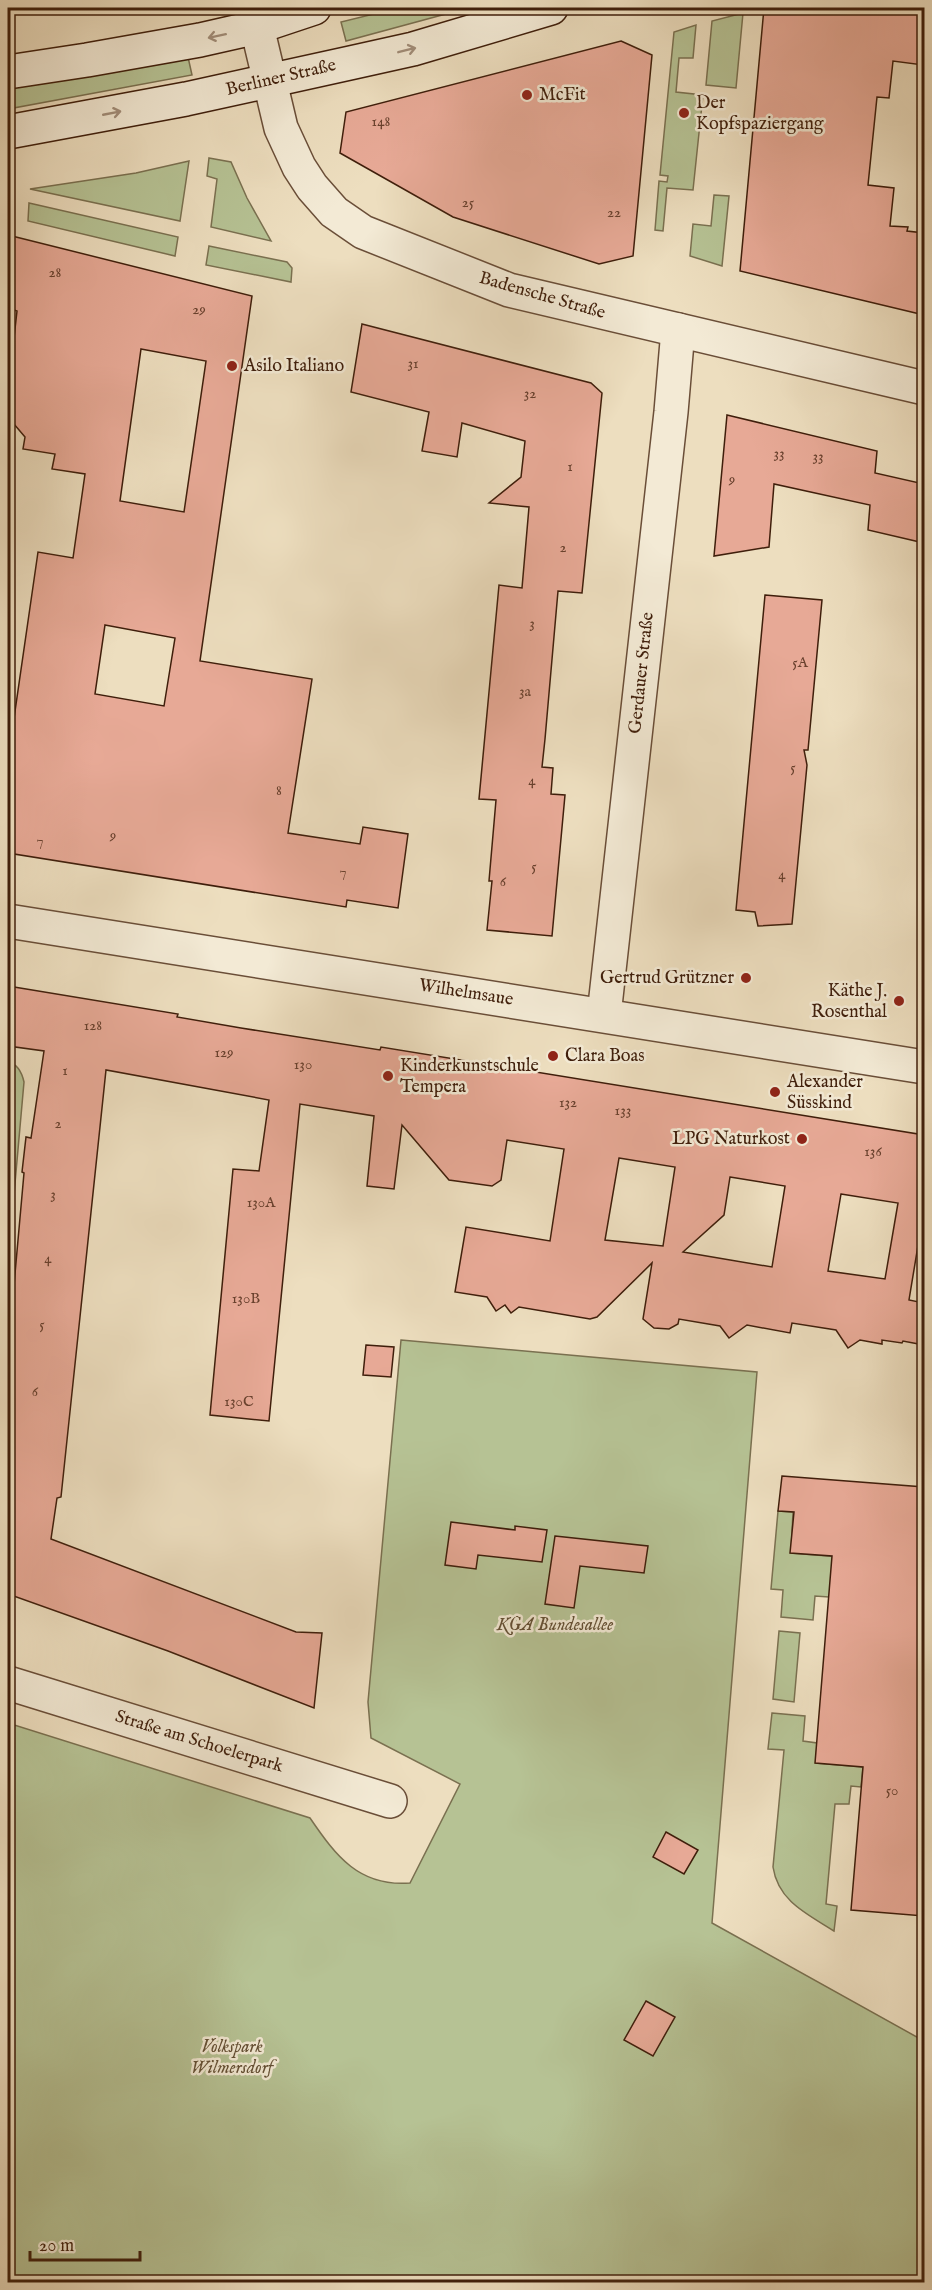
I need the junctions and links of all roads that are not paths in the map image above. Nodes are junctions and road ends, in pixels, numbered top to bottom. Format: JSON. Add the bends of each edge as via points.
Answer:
{"nodes":[{"id":1,"x":314,"y":8,"type":"edge"},
{"id":2,"x":551,"y":8,"type":"edge"},
{"id":3,"x":257,"y":27,"type":"junction"},
{"id":4,"x":8,"y":72,"type":"edge"},
{"id":5,"x":269,"y":81,"type":"junction"},
{"id":6,"x":8,"y":132,"type":"edge"},
{"id":7,"x":678,"y":330,"type":"junction"},
{"id":8,"x":924,"y":388,"type":"edge"},
{"id":9,"x":8,"y":921,"type":"edge"},
{"id":10,"x":604,"y":1015,"type":"junction"},
{"id":11,"x":924,"y":1067,"type":"edge"},
{"id":12,"x":8,"y":1683,"type":"edge"},
{"id":13,"x":390,"y":1802,"type":"dead end"}],
"edges":[{"from":1,"to":3,"type":"street"},
{"from":5,"to":2,"type":"street","name":"Berliner Straße","one_way":true,"via":[[412,49]]},
{"from":3,"to":4,"type":"street","one_way":true},
{"from":3,"to":5,"type":"street","name":"Badensche Straße"},
{"from":6,"to":5,"type":"street","name":"Berliner Straße","one_way":true},
{"from":5,"to":7,"type":"street","name":"Badensche Straße","via":[[281,128],[312,187],[334,212],[363,232],[509,290]]},
{"from":7,"to":8,"type":"street","name":"Badensche Straße"},
{"from":7,"to":10,"type":"street","name":"Gerdauer Straße"},
{"from":9,"to":10,"type":"street","name":"Wilhelmsaue"},
{"from":10,"to":11,"type":"street","name":"Wilhelmsaue"},
{"from":12,"to":13,"type":"street","name":"Straße am Schoelerpark"}]}
